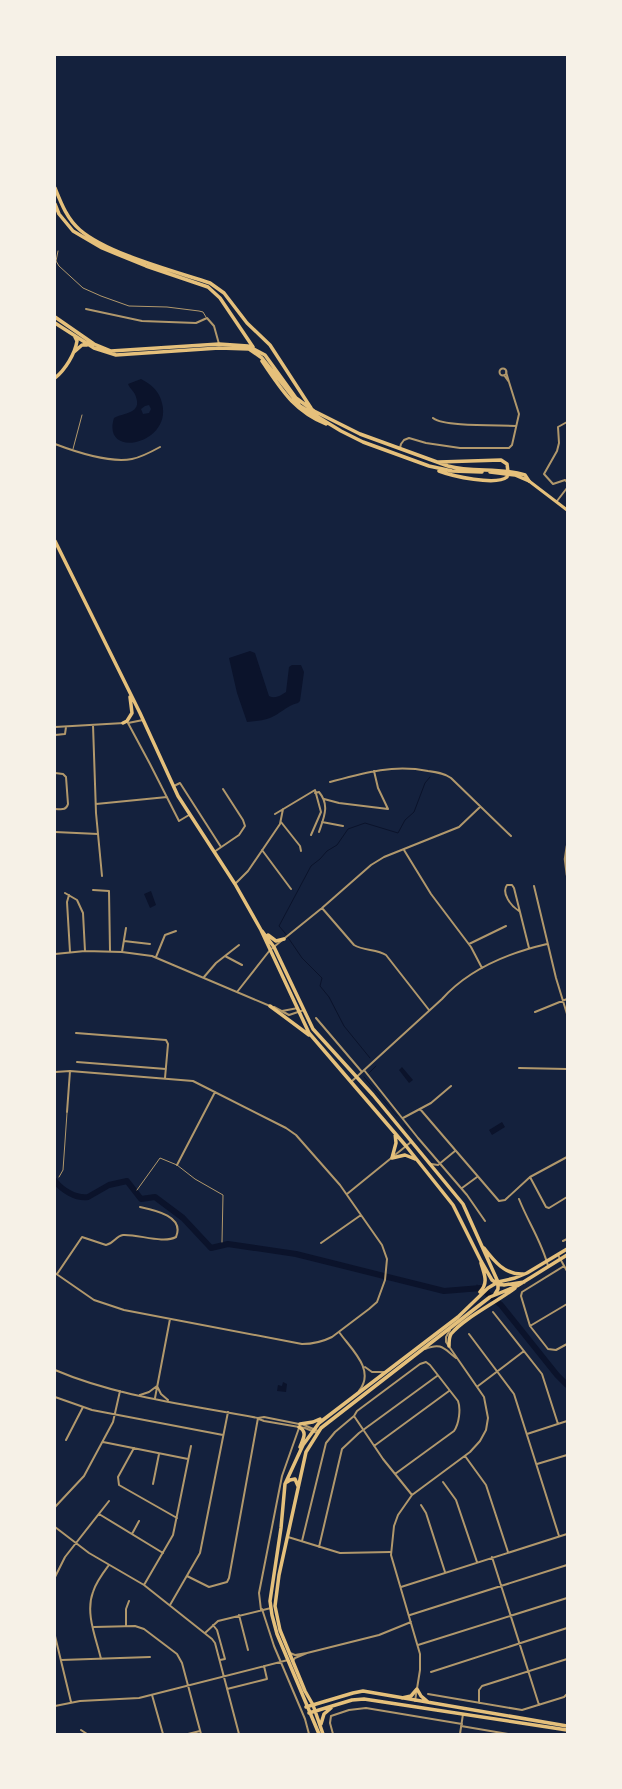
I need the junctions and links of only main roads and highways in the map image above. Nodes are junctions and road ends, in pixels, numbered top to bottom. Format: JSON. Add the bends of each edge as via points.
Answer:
{"nodes":[{"id":1,"x":55,"y":188,"type":"edge"},
{"id":2,"x":55,"y":204,"type":"edge"},
{"id":3,"x":55,"y":318,"type":"edge"},
{"id":4,"x":55,"y":323,"type":"edge"},
{"id":5,"x":72,"y":334,"type":"junction"},
{"id":6,"x":94,"y":348,"type":"junction"},
{"id":7,"x":73,"y":353,"type":"junction"},
{"id":8,"x":55,"y":378,"type":"edge"},
{"id":9,"x":314,"y":411,"type":"junction"},
{"id":10,"x":341,"y":431,"type":"junction"},
{"id":11,"x":438,"y":463,"type":"junction"},
{"id":12,"x":430,"y":466,"type":"junction"},
{"id":13,"x":529,"y":481,"type":"junction"},
{"id":14,"x":567,"y":510,"type":"edge"},
{"id":15,"x":55,"y":541,"type":"edge"},
{"id":16,"x":129,"y":691,"type":"junction"},
{"id":17,"x":123,"y":723,"type":"road end"},
{"id":18,"x":261,"y":930,"type":"junction"},
{"id":19,"x":265,"y":933,"type":"junction"},
{"id":20,"x":284,"y":939,"type":"road end"},
{"id":21,"x":270,"y":1006,"type":"road end"},
{"id":22,"x":301,"y":1009,"type":"junction"},
{"id":23,"x":316,"y":1041,"type":"junction"},
{"id":24,"x":393,"y":1131,"type":"junction"},
{"id":25,"x":417,"y":1160,"type":"junction"},
{"id":26,"x":482,"y":1246,"type":"junction"},
{"id":27,"x":567,"y":1249,"type":"edge"},
{"id":28,"x":567,"y":1255,"type":"edge"},
{"id":29,"x":481,"y":1261,"type":"junction"},
{"id":30,"x":527,"y":1274,"type":"junction"},
{"id":31,"x":524,"y":1282,"type":"junction"},
{"id":32,"x":498,"y":1283,"type":"junction"},
{"id":33,"x":517,"y":1286,"type":"junction"},
{"id":34,"x":486,"y":1287,"type":"junction"},
{"id":35,"x":493,"y":1295,"type":"junction"},
{"id":36,"x":449,"y":1346,"type":"road end"},
{"id":37,"x":328,"y":1415,"type":"junction"},
{"id":38,"x":295,"y":1463,"type":"junction"},
{"id":39,"x":286,"y":1484,"type":"junction"},
{"id":40,"x":297,"y":1493,"type":"junction"},
{"id":41,"x":290,"y":1661,"type":"junction"},
{"id":42,"x":401,"y":1698,"type":"junction"},
{"id":43,"x":415,"y":1701,"type":"junction"},
{"id":44,"x":313,"y":1704,"type":"junction"},
{"id":45,"x":432,"y":1704,"type":"junction"},
{"id":46,"x":335,"y":1705,"type":"junction"},
{"id":47,"x":399,"y":1705,"type":"junction"},
{"id":48,"x":306,"y":1707,"type":"junction"},
{"id":49,"x":431,"y":1710,"type":"junction"},
{"id":50,"x":316,"y":1711,"type":"junction"},
{"id":51,"x":309,"y":1713,"type":"junction"},
{"id":52,"x":321,"y":1726,"type":"junction"},
{"id":53,"x":567,"y":1726,"type":"edge"},
{"id":54,"x":567,"y":1730,"type":"edge"},
{"id":55,"x":319,"y":1734,"type":"edge"},
{"id":56,"x":323,"y":1734,"type":"edge"}],
"edges":[{"from":1,"to":9,"type":"main road","via":[[70,220],[88,236],[130,256],[217,286],[247,323],[276,352],[307,404]]},
{"from":2,"to":10,"type":"main road","via":[[73,231],[102,248],[208,287],[220,298],[291,402],[314,419]]},
{"from":3,"to":9,"type":"main road","via":[[94,344],[111,351],[219,344],[242,345],[259,351],[270,361],[296,398]]},
{"from":4,"to":5,"type":"main road"},
{"from":5,"to":6,"type":"main road"},
{"from":5,"to":7,"type":"main road","via":[[77,341]]},
{"from":6,"to":7,"type":"main road","via":[[84,344]]},
{"from":6,"to":10,"type":"main road","via":[[122,355],[219,348],[248,349],[267,363],[300,406]]},
{"from":7,"to":8,"type":"main road","via":[[62,372]]},
{"from":9,"to":11,"type":"main road","via":[[360,434]]},
{"from":10,"to":12,"type":"main road","via":[[363,442]]},
{"from":11,"to":12,"type":"main road","via":[[501,460],[507,464],[508,475],[499,481],[488,480],[452,475]]},
{"from":11,"to":13,"type":"main road","via":[[459,468],[519,472]]},
{"from":12,"to":13,"type":"main road","via":[[452,471],[507,474]]},
{"from":13,"to":14,"type":"main road"},
{"from":15,"to":16,"type":"main road"},
{"from":16,"to":17,"type":"main road","via":[[133,711]]},
{"from":16,"to":18,"type":"main road","via":[[173,787]]},
{"from":18,"to":19,"type":"main road"},
{"from":18,"to":22,"type":"main road"},
{"from":19,"to":20,"type":"main road","via":[[276,941]]},
{"from":19,"to":22,"type":"main road","via":[[274,947]]},
{"from":21,"to":23,"type":"main road"},
{"from":22,"to":23,"type":"main road","via":[[307,1029]]},
{"from":22,"to":26,"type":"main road","via":[[313,1030],[462,1204]]},
{"from":23,"to":24,"type":"main road"},
{"from":24,"to":25,"type":"main road"},
{"from":24,"to":25,"type":"main road","via":[[396,1143],[392,1158],[405,1155]]},
{"from":25,"to":29,"type":"main road","via":[[455,1207]]},
{"from":26,"to":30,"type":"main road","via":[[504,1269],[516,1274]]},
{"from":26,"to":32,"type":"main road"},
{"from":27,"to":30,"type":"main road"},
{"from":28,"to":31,"type":"main road"},
{"from":29,"to":32,"type":"main road"},
{"from":29,"to":34,"type":"main road"},
{"from":30,"to":32,"type":"main road"},
{"from":31,"to":32,"type":"main road","via":[[506,1285]]},
{"from":31,"to":33,"type":"main road"},
{"from":32,"to":34,"type":"main road"},
{"from":32,"to":35,"type":"main road"},
{"from":33,"to":35,"type":"main road"},
{"from":33,"to":36,"type":"main road","via":[[452,1332]]},
{"from":34,"to":37,"type":"main road","via":[[468,1307],[391,1369]]},
{"from":35,"to":40,"type":"main road","via":[[317,1432],[306,1452]]},
{"from":37,"to":38,"type":"main road","via":[[313,1429]]},
{"from":37,"to":38,"type":"main road","via":[[300,1425],[305,1434]]},
{"from":38,"to":39,"type":"main road"},
{"from":39,"to":40,"type":"main road","via":[[290,1480],[295,1480],[298,1484]]},
{"from":39,"to":41,"type":"main road","via":[[270,1601],[277,1634]]},
{"from":40,"to":41,"type":"main road","via":[[275,1606]]},
{"from":41,"to":44,"type":"main road"},
{"from":41,"to":48,"type":"main road"},
{"from":42,"to":43,"type":"main road"},
{"from":42,"to":44,"type":"main road","via":[[363,1692]]},
{"from":42,"to":45,"type":"main road","via":[[411,1696],[417,1689],[424,1700]]},
{"from":43,"to":45,"type":"main road"},
{"from":43,"to":47,"type":"main road","via":[[412,1704]]},
{"from":43,"to":49,"type":"main road","via":[[417,1705]]},
{"from":44,"to":48,"type":"main road"},
{"from":44,"to":50,"type":"main road"},
{"from":45,"to":53,"type":"main road"},
{"from":46,"to":47,"type":"main road","via":[[358,1699]]},
{"from":46,"to":50,"type":"main road"},
{"from":46,"to":52,"type":"main road","via":[[324,1714]]},
{"from":47,"to":49,"type":"main road"},
{"from":48,"to":51,"type":"main road"},
{"from":49,"to":54,"type":"main road"},
{"from":50,"to":51,"type":"main road"},
{"from":50,"to":52,"type":"main road"},
{"from":51,"to":55,"type":"main road"},
{"from":52,"to":56,"type":"main road"}]}
